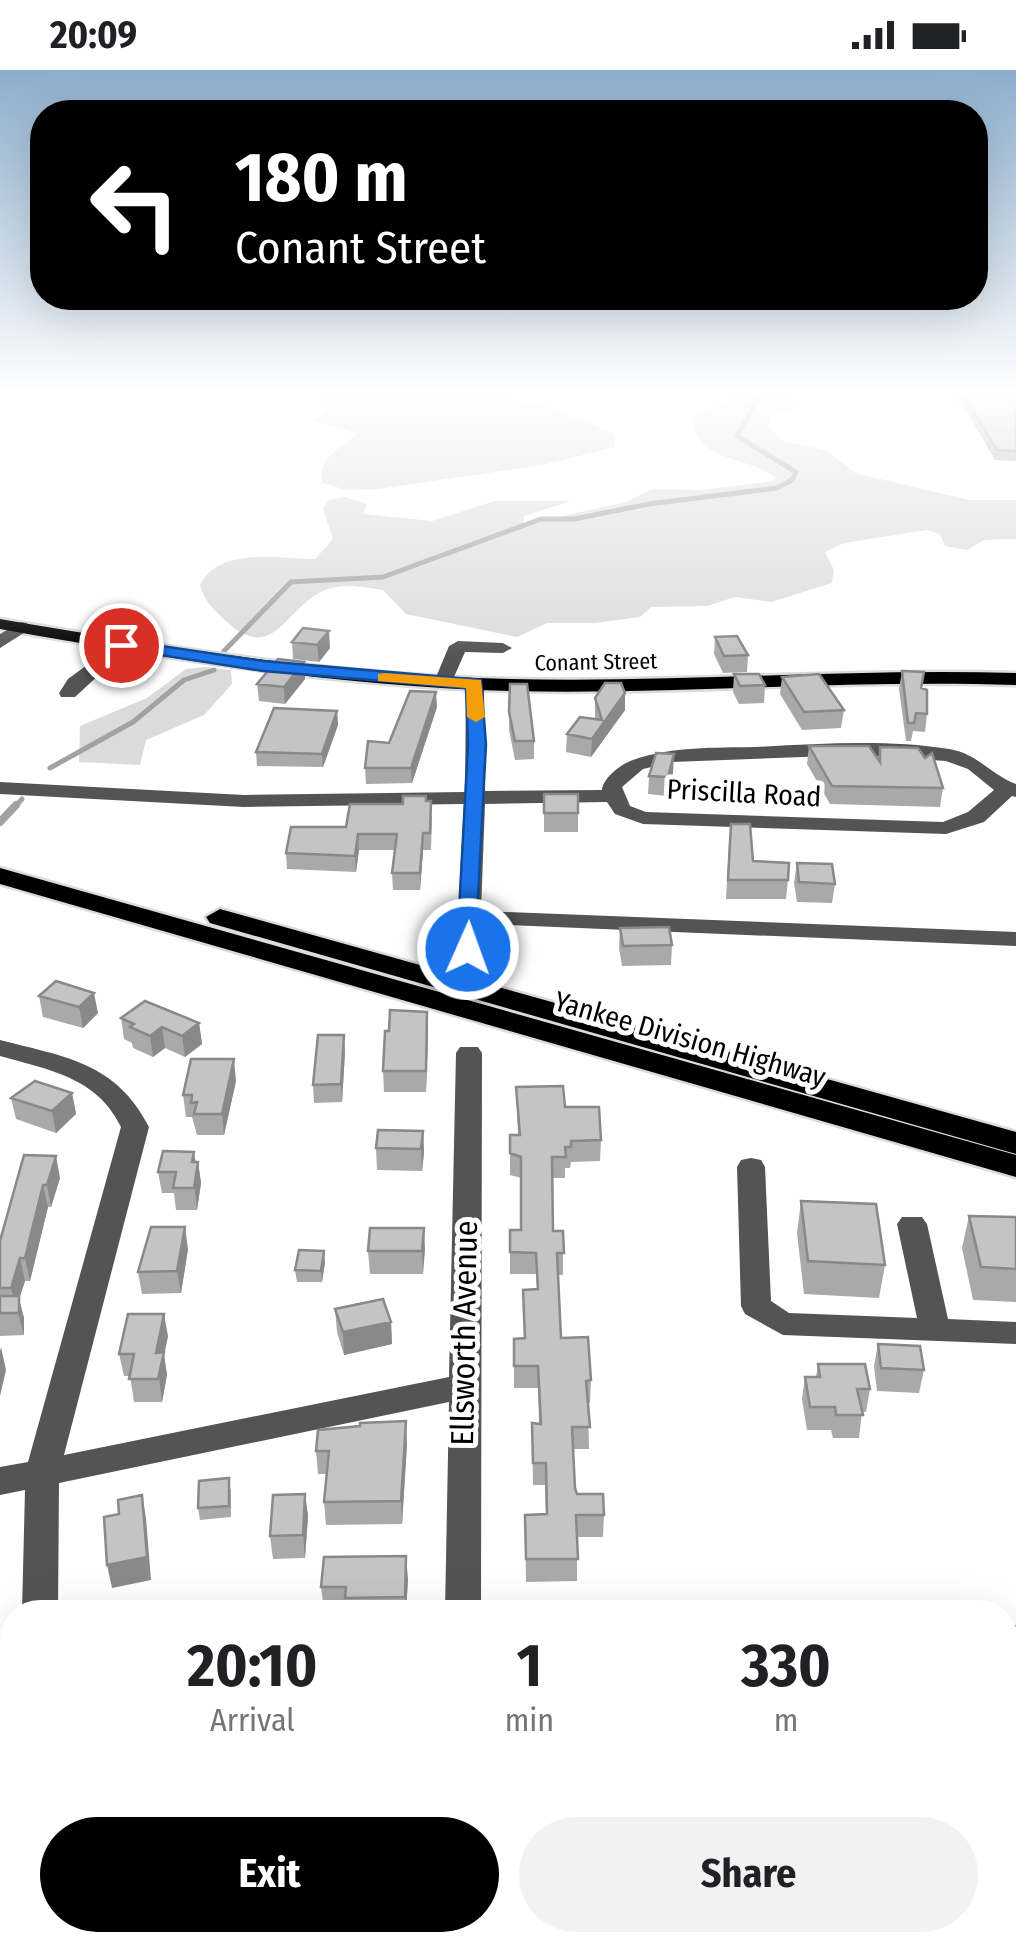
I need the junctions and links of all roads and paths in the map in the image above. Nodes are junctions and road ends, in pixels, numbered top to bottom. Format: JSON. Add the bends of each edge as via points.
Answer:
{"nodes":[{"id":1,"x":0,"y":624,"type":"edge"},
{"id":2,"x":22,"y":628,"type":"junction"},
{"id":3,"x":0,"y":643,"type":"edge"},
{"id":4,"x":121,"y":645,"type":"junction"},
{"id":5,"x":503,"y":648,"type":"dead end"},
{"id":6,"x":1016,"y":679,"type":"edge"},
{"id":7,"x":443,"y":682,"type":"junction"},
{"id":8,"x":475,"y":684,"type":"junction"},
{"id":9,"x":68,"y":693,"type":"dead end"},
{"id":10,"x":0,"y":788,"type":"edge"},
{"id":11,"x":1012,"y":790,"type":"edge"},
{"id":12,"x":613,"y":796,"type":"junction"},
{"id":13,"x":475,"y":797,"type":"junction"},
{"id":14,"x":0,"y":856,"type":"edge"},
{"id":15,"x":0,"y":876,"type":"edge"},
{"id":16,"x":469,"y":917,"type":"junction"},
{"id":17,"x":1016,"y":939,"type":"edge"},
{"id":18,"x":468,"y":949,"type":"dead end"},
{"id":19,"x":0,"y":1048,"type":"edge"},
{"id":20,"x":469,"y":1053,"type":"dead end"},
{"id":21,"x":1016,"y":1143,"type":"edge"},
{"id":22,"x":751,"y":1166,"type":"dead end"},
{"id":23,"x":1016,"y":1166,"type":"edge"},
{"id":24,"x":912,"y":1224,"type":"dead end"},
{"id":25,"x":934,"y":1330,"type":"junction"},
{"id":26,"x":1016,"y":1333,"type":"edge"},
{"id":27,"x":463,"y":1387,"type":"junction"},
{"id":28,"x":42,"y":1473,"type":"junction"},
{"id":29,"x":0,"y":1481,"type":"edge"},
{"id":30,"x":40,"y":1600,"type":"edge"},
{"id":31,"x":463,"y":1600,"type":"edge"}],
"edges":[{"from":1,"to":2,"type":"main road","name":"Conant Street"},
{"from":2,"to":3,"type":"street"},
{"from":2,"to":4,"type":"main road","name":"Conant Street"},
{"from":4,"to":7,"type":"main road","name":"Conant Street"},
{"from":4,"to":9,"type":"street"},
{"from":5,"to":7,"type":"street","via":[[458,646]]},
{"from":6,"to":8,"type":"main road","name":"Conant Street","via":[[901,673],[607,686]]},
{"from":7,"to":8,"type":"main road","name":"Conant Street"},
{"from":8,"to":13,"type":"street"},
{"from":10,"to":13,"type":"street","name":"Priscilla Road","via":[[211,801]]},
{"from":11,"to":12,"type":"street","name":"Priscilla Road","via":[[976,817],[929,829],[643,818],[622,810]]},
{"from":11,"to":12,"type":"street","via":[[949,755],[768,751],[651,759],[620,775],[611,785]]},
{"from":12,"to":13,"type":"street","name":"Priscilla Road"},
{"from":13,"to":16,"type":"street"},
{"from":14,"to":21,"type":"highway","name":"Yankee Division Highway"},
{"from":15,"to":23,"type":"highway","name":"Yankee Division Highway"},
{"from":16,"to":17,"type":"street"},
{"from":16,"to":18,"type":"street"},
{"from":19,"to":28,"type":"street","via":[[111,1087],[126,1102],[135,1128]]},
{"from":20,"to":27,"type":"street","name":"Ellsworth Avenue"},
{"from":22,"to":25,"type":"street","via":[[756,1306],[784,1324]]},
{"from":24,"to":25,"type":"street"},
{"from":25,"to":26,"type":"street"},
{"from":27,"to":28,"type":"street"},
{"from":27,"to":31,"type":"street","name":"Ellsworth Avenue"},
{"from":28,"to":29,"type":"street"},
{"from":28,"to":30,"type":"street"}]}
